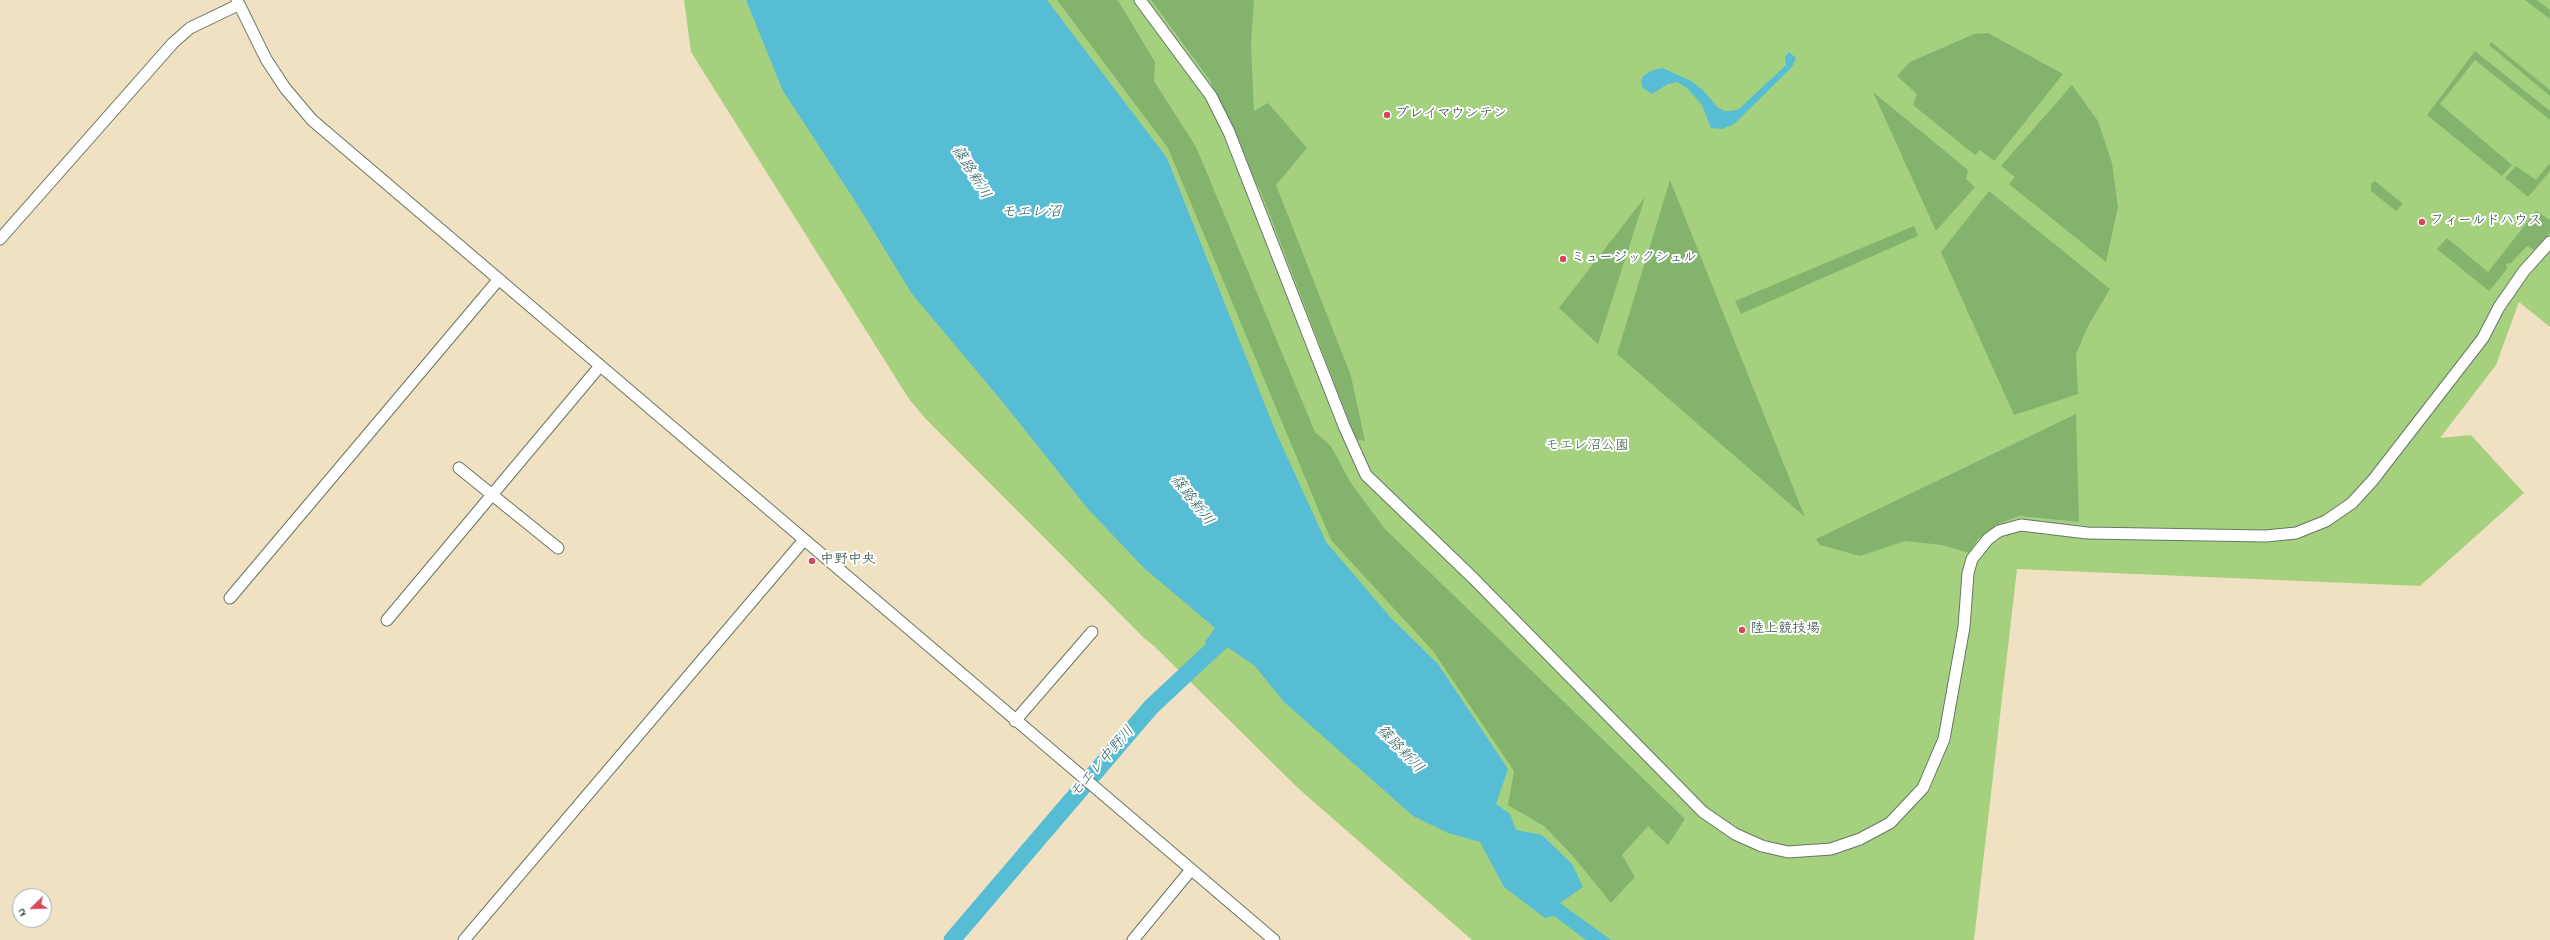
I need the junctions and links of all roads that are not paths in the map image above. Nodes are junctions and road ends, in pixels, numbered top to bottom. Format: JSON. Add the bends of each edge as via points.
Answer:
{"nodes":[{"id":1,"x":1140,"y":0,"type":"edge"},
{"id":2,"x":238,"y":2,"type":"edge"},
{"id":3,"x":0,"y":239,"type":"edge"},
{"id":4,"x":2550,"y":242,"type":"edge"},
{"id":5,"x":499,"y":279,"type":"junction"},
{"id":6,"x":600,"y":366,"type":"junction"},
{"id":7,"x":459,"y":468,"type":"dead end"},
{"id":8,"x":492,"y":495,"type":"junction"},
{"id":9,"x":804,"y":540,"type":"junction"},
{"id":10,"x":558,"y":548,"type":"dead end"},
{"id":11,"x":230,"y":598,"type":"dead end"},
{"id":12,"x":386,"y":620,"type":"dead end"},
{"id":13,"x":1092,"y":632,"type":"dead end"},
{"id":14,"x":1015,"y":721,"type":"junction"},
{"id":15,"x":1190,"y":871,"type":"junction"},
{"id":16,"x":464,"y":940,"type":"edge"},
{"id":17,"x":1132,"y":940,"type":"edge"},
{"id":18,"x":1274,"y":940,"type":"edge"}],
"edges":[{"from":1,"to":4,"type":"street","via":[[1212,96],[1229,132],[1344,426],[1366,475],[1473,578],[1703,812],[1735,834],[1762,846],[1788,852],[1831,849],[1865,836],[1890,823],[1923,788],[1944,739],[1964,627],[1968,573],[1972,559],[1999,530],[2021,525],[2087,533],[2266,536],[2296,532],[2326,521],[2352,503],[2374,480],[2483,338],[2499,307],[2524,271]]},
{"from":2,"to":3,"type":"street","via":[[190,28],[173,43]]},
{"from":2,"to":5,"type":"street","via":[[281,83],[312,120]]},
{"from":5,"to":6,"type":"street"},
{"from":5,"to":11,"type":"street"},
{"from":6,"to":8,"type":"street"},
{"from":6,"to":9,"type":"street"},
{"from":7,"to":8,"type":"street"},
{"from":8,"to":10,"type":"street"},
{"from":8,"to":12,"type":"street"},
{"from":9,"to":14,"type":"street"},
{"from":9,"to":16,"type":"street"},
{"from":13,"to":14,"type":"street"},
{"from":14,"to":15,"type":"street"},
{"from":15,"to":17,"type":"street"},
{"from":15,"to":18,"type":"street"}]}
